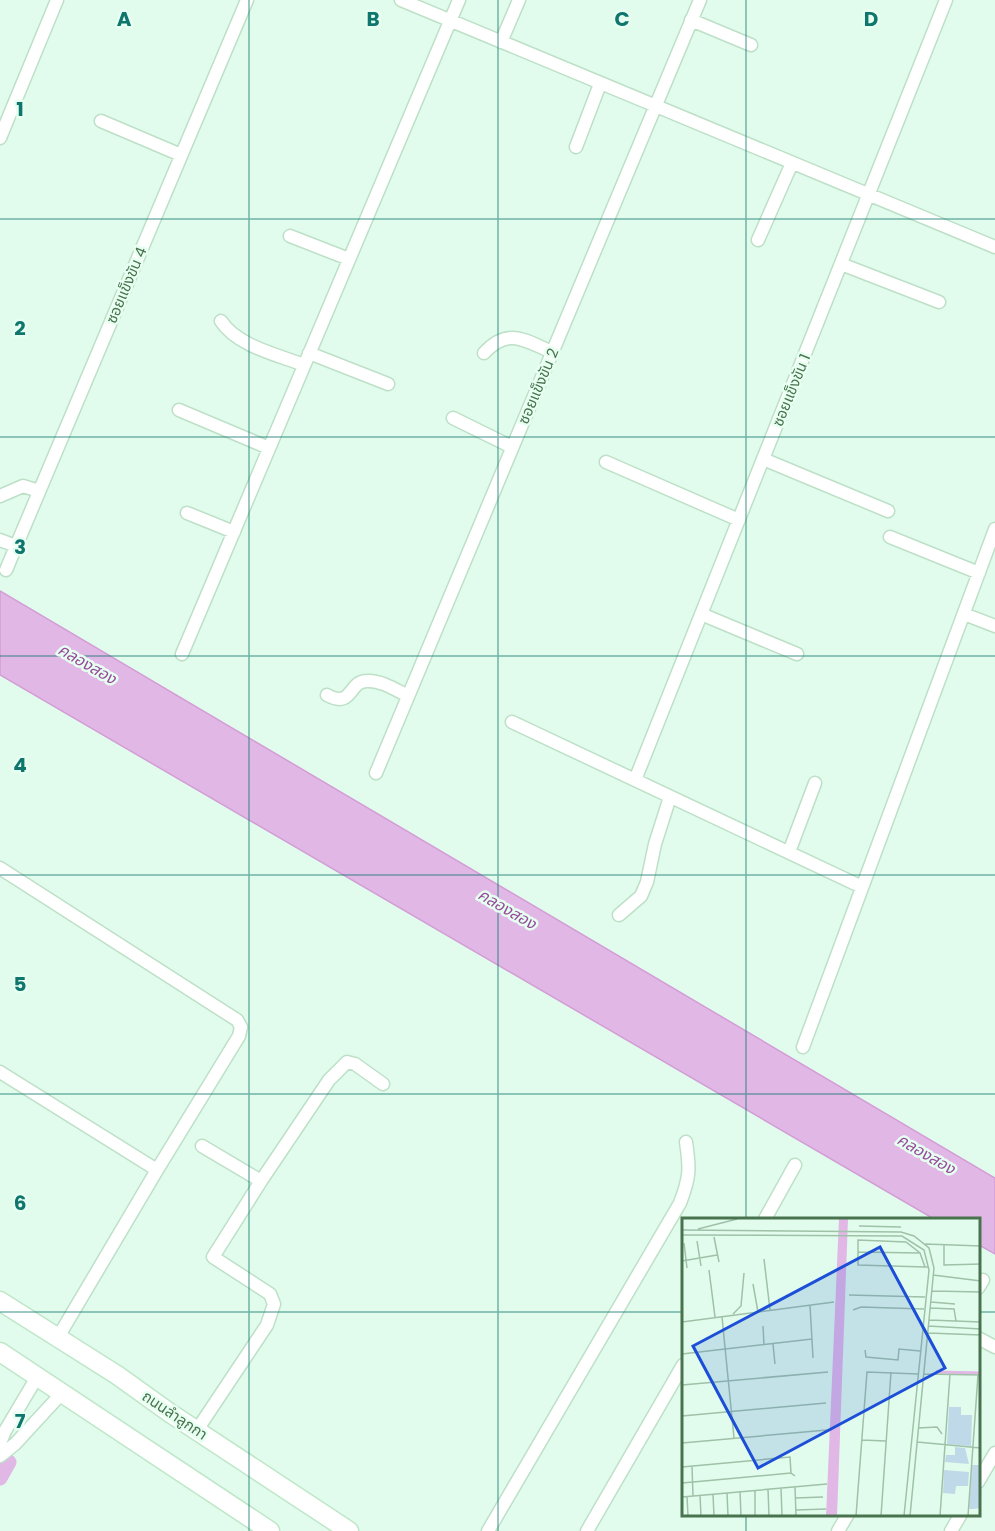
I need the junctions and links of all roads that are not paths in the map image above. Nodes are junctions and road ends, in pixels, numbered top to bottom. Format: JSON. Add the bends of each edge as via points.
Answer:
{"nodes":[{"id":1,"x":57,"y":0,"type":"edge"},
{"id":2,"x":247,"y":0,"type":"edge"},
{"id":3,"x":401,"y":0,"type":"edge"},
{"id":4,"x":459,"y":0,"type":"edge"},
{"id":5,"x":519,"y":0,"type":"edge"},
{"id":6,"x":700,"y":0,"type":"edge"},
{"id":7,"x":946,"y":0,"type":"edge"},
{"id":8,"x":691,"y":20,"type":"junction"},
{"id":9,"x":450,"y":21,"type":"junction"},
{"id":10,"x":501,"y":42,"type":"junction"},
{"id":11,"x":751,"y":45,"type":"dead end"},
{"id":12,"x":600,"y":84,"type":"junction"},
{"id":13,"x":655,"y":106,"type":"junction"},
{"id":14,"x":101,"y":121,"type":"dead end"},
{"id":15,"x":0,"y":138,"type":"edge"},
{"id":16,"x":576,"y":147,"type":"dead end"},
{"id":17,"x":181,"y":156,"type":"junction"},
{"id":18,"x":792,"y":163,"type":"junction"},
{"id":19,"x":868,"y":195,"type":"junction"},
{"id":20,"x":290,"y":236,"type":"dead end"},
{"id":21,"x":758,"y":240,"type":"dead end"},
{"id":22,"x":995,"y":247,"type":"edge"},
{"id":23,"x":349,"y":260,"type":"junction"},
{"id":24,"x":841,"y":264,"type":"junction"},
{"id":25,"x":939,"y":302,"type":"dead end"},
{"id":26,"x":221,"y":321,"type":"dead end"},
{"id":27,"x":552,"y":352,"type":"junction"},
{"id":28,"x":484,"y":353,"type":"dead end"},
{"id":29,"x":307,"y":359,"type":"junction"},
{"id":30,"x":388,"y":384,"type":"dead end"},
{"id":31,"x":179,"y":410,"type":"dead end"},
{"id":32,"x":453,"y":418,"type":"dead end"},
{"id":33,"x":512,"y":447,"type":"junction"},
{"id":34,"x":269,"y":448,"type":"junction"},
{"id":35,"x":763,"y":459,"type":"junction"},
{"id":36,"x":606,"y":462,"type":"dead end"},
{"id":37,"x":39,"y":491,"type":"junction"},
{"id":38,"x":0,"y":496,"type":"edge"},
{"id":39,"x":888,"y":511,"type":"dead end"},
{"id":40,"x":187,"y":513,"type":"dead end"},
{"id":41,"x":739,"y":519,"type":"junction"},
{"id":42,"x":995,"y":529,"type":"edge"},
{"id":43,"x":234,"y":532,"type":"junction"},
{"id":44,"x":890,"y":537,"type":"dead end"},
{"id":45,"x":0,"y":540,"type":"edge"},
{"id":46,"x":16,"y":546,"type":"junction"},
{"id":47,"x":6,"y":570,"type":"dead end"},
{"id":48,"x":979,"y":573,"type":"junction"},
{"id":49,"x":701,"y":614,"type":"junction"},
{"id":50,"x":964,"y":614,"type":"junction"},
{"id":51,"x":995,"y":626,"type":"edge"},
{"id":52,"x":182,"y":654,"type":"dead end"},
{"id":53,"x":797,"y":654,"type":"dead end"},
{"id":54,"x":327,"y":695,"type":"dead end"},
{"id":55,"x":408,"y":696,"type":"junction"},
{"id":56,"x":512,"y":722,"type":"dead end"},
{"id":57,"x":376,"y":773,"type":"dead end"},
{"id":58,"x":635,"y":780,"type":"junction"},
{"id":59,"x":814,"y":783,"type":"dead end"},
{"id":60,"x":670,"y":797,"type":"junction"},
{"id":61,"x":789,"y":852,"type":"junction"},
{"id":62,"x":0,"y":868,"type":"edge"},
{"id":63,"x":862,"y":887,"type":"junction"},
{"id":64,"x":619,"y":915,"type":"dead end"},
{"id":65,"x":803,"y":1047,"type":"dead end"},
{"id":66,"x":0,"y":1072,"type":"edge"},
{"id":67,"x":383,"y":1084,"type":"dead end"},
{"id":68,"x":686,"y":1142,"type":"dead end"},
{"id":69,"x":202,"y":1146,"type":"dead end"},
{"id":70,"x":795,"y":1165,"type":"dead end"},
{"id":71,"x":157,"y":1170,"type":"junction"},
{"id":72,"x":261,"y":1181,"type":"junction"},
{"id":73,"x":766,"y":1218,"type":"edge"},
{"id":74,"x":0,"y":1301,"type":"edge"},
{"id":75,"x":57,"y":1339,"type":"junction"},
{"id":76,"x":980,"y":1339,"type":"edge"},
{"id":77,"x":995,"y":1347,"type":"edge"},
{"id":78,"x":0,"y":1352,"type":"edge"},
{"id":79,"x":682,"y":1367,"type":"edge"},
{"id":80,"x":37,"y":1377,"type":"junction"},
{"id":81,"x":62,"y":1393,"type":"junction"},
{"id":82,"x":197,"y":1430,"type":"junction"},
{"id":83,"x":0,"y":1443,"type":"edge"},
{"id":84,"x":995,"y":1452,"type":"edge"},
{"id":85,"x":0,"y":1456,"type":"edge"},
{"id":86,"x":980,"y":1478,"type":"edge"},
{"id":87,"x":847,"y":1516,"type":"edge"},
{"id":88,"x":960,"y":1516,"type":"edge"},
{"id":89,"x":270,"y":1531,"type":"edge"},
{"id":90,"x":349,"y":1531,"type":"edge"},
{"id":91,"x":488,"y":1531,"type":"edge"},
{"id":92,"x":587,"y":1531,"type":"edge"},
{"id":93,"x":838,"y":1531,"type":"edge"},
{"id":94,"x":951,"y":1531,"type":"edge"}],
"edges":[{"from":1,"to":15,"type":"street"},
{"from":2,"to":17,"type":"street","name":"ซอยแข็งขัน 4"},
{"from":3,"to":9,"type":"street"},
{"from":4,"to":9,"type":"street"},
{"from":5,"to":10,"type":"street"},
{"from":6,"to":8,"type":"street","name":"ซอยแข็งขัน 2"},
{"from":7,"to":19,"type":"street","name":"ซอยแข็งขัน 1"},
{"from":8,"to":11,"type":"street"},
{"from":8,"to":13,"type":"street","name":"ซอยแข็งขัน 2"},
{"from":9,"to":10,"type":"street"},
{"from":9,"to":23,"type":"street"},
{"from":10,"to":12,"type":"street"},
{"from":12,"to":13,"type":"street"},
{"from":12,"to":16,"type":"street"},
{"from":13,"to":18,"type":"street"},
{"from":13,"to":27,"type":"street","name":"ซอยแข็งขัน 2"},
{"from":14,"to":17,"type":"street"},
{"from":17,"to":37,"type":"street","name":"ซอยแข็งขัน 4"},
{"from":18,"to":19,"type":"street"},
{"from":18,"to":21,"type":"street"},
{"from":19,"to":22,"type":"street"},
{"from":19,"to":24,"type":"street","name":"ซอยแข็งขัน 1"},
{"from":20,"to":23,"type":"street"},
{"from":23,"to":29,"type":"street"},
{"from":24,"to":25,"type":"street"},
{"from":24,"to":35,"type":"street","name":"ซอยแข็งขัน 1"},
{"from":26,"to":29,"type":"street","via":[[238,338]]},
{"from":27,"to":28,"type":"street","via":[[517,337],[493,343]]},
{"from":27,"to":33,"type":"street","name":"ซอยแข็งขัน 2"},
{"from":29,"to":30,"type":"street"},
{"from":29,"to":34,"type":"street"},
{"from":31,"to":34,"type":"street"},
{"from":32,"to":33,"type":"street"},
{"from":33,"to":55,"type":"street","name":"ซอยแข็งขัน 2"},
{"from":34,"to":43,"type":"street"},
{"from":35,"to":39,"type":"street"},
{"from":35,"to":41,"type":"street","name":"ซอยแข็งขัน 1"},
{"from":36,"to":41,"type":"street"},
{"from":37,"to":38,"type":"street","via":[[23,486]]},
{"from":37,"to":46,"type":"street","name":"ซอยแข็งขัน 4"},
{"from":40,"to":43,"type":"street"},
{"from":41,"to":49,"type":"street","name":"ซอยแข็งขัน 1"},
{"from":42,"to":48,"type":"street"},
{"from":43,"to":52,"type":"street"},
{"from":44,"to":48,"type":"street"},
{"from":45,"to":46,"type":"street"},
{"from":46,"to":47,"type":"street","name":"ซอยแข็งขัน 4"},
{"from":48,"to":50,"type":"street"},
{"from":49,"to":53,"type":"street"},
{"from":49,"to":58,"type":"street","name":"ซอยแข็งขัน 1"},
{"from":50,"to":51,"type":"street"},
{"from":50,"to":63,"type":"street"},
{"from":54,"to":55,"type":"street","via":[[347,697],[366,680]]},
{"from":55,"to":57,"type":"street","name":"ซอยแข็งขัน 2"},
{"from":56,"to":58,"type":"street"},
{"from":58,"to":60,"type":"street"},
{"from":59,"to":61,"type":"street"},
{"from":60,"to":61,"type":"street"},
{"from":60,"to":64,"type":"street","via":[[641,896]]},
{"from":61,"to":63,"type":"street"},
{"from":62,"to":71,"type":"street","via":[[237,1020],[241,1027]]},
{"from":63,"to":65,"type":"street"},
{"from":66,"to":71,"type":"street"},
{"from":67,"to":72,"type":"street","via":[[347,1062],[329,1080]]},
{"from":68,"to":91,"type":"street","via":[[690,1167],[680,1203]]},
{"from":69,"to":72,"type":"street"},
{"from":70,"to":73,"type":"street"},
{"from":71,"to":75,"type":"street"},
{"from":72,"to":82,"type":"street","via":[[213,1257],[270,1294],[273,1312]]},
{"from":74,"to":75,"type":"main road","name":"ถนนลำลูกกา"},
{"from":75,"to":82,"type":"main road","name":"ถนนลำลูกกา"},
{"from":76,"to":77,"type":"street"},
{"from":78,"to":80,"type":"main road"},
{"from":79,"to":92,"type":"street"},
{"from":80,"to":81,"type":"main road"},
{"from":80,"to":83,"type":"street"},
{"from":81,"to":85,"type":"street"},
{"from":81,"to":89,"type":"main road"},
{"from":82,"to":90,"type":"main road","name":"ถนนลำลูกกา"},
{"from":84,"to":86,"type":"street"},
{"from":87,"to":93,"type":"street"},
{"from":88,"to":94,"type":"street"}]}
